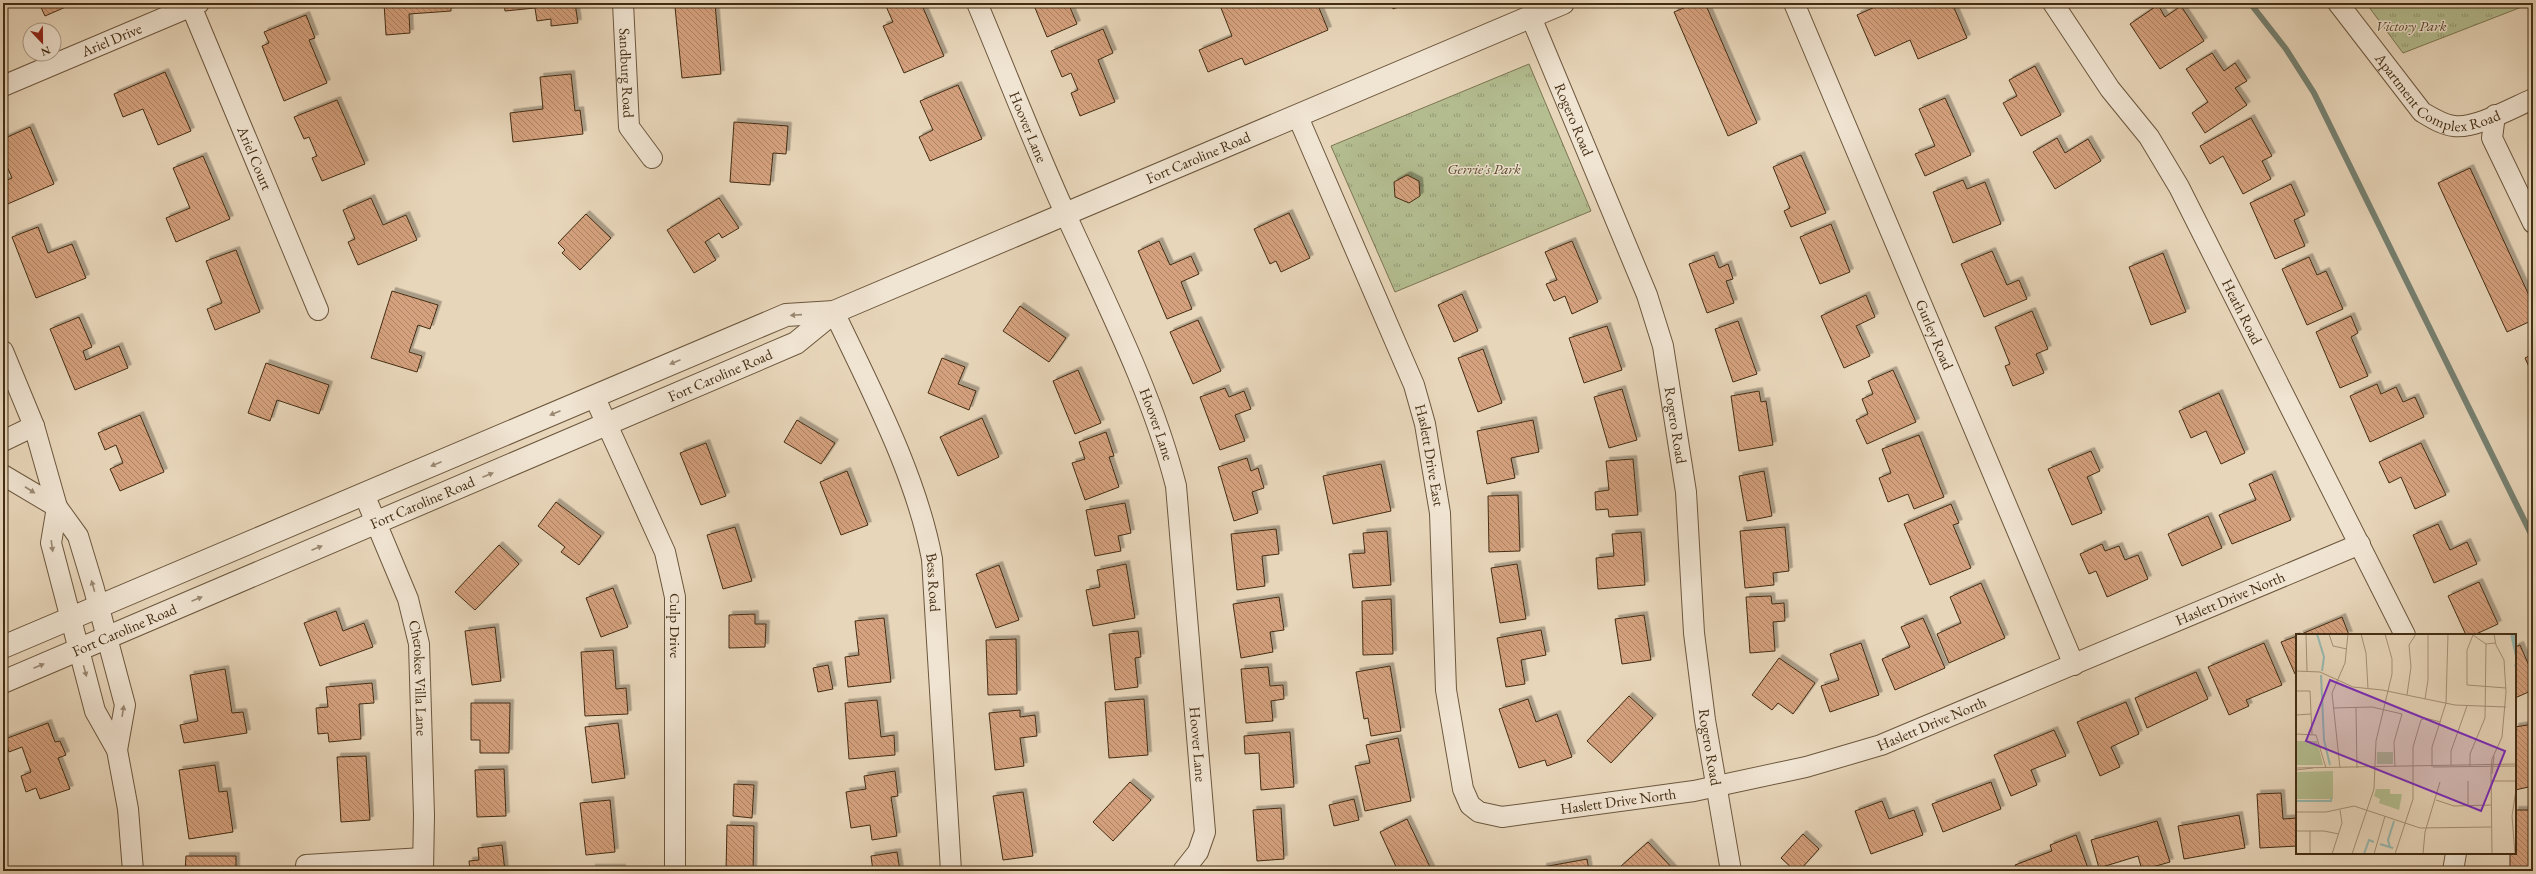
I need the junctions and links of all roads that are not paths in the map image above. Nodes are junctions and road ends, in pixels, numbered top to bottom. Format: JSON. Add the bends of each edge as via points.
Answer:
{"nodes":[{"id":1,"x":623,"y":3,"type":"edge"},
{"id":2,"x":977,"y":3,"type":"edge"},
{"id":3,"x":1563,"y":3,"type":"edge"},
{"id":4,"x":1794,"y":3,"type":"edge"},
{"id":5,"x":2054,"y":3,"type":"edge"},
{"id":6,"x":2338,"y":3,"type":"edge"},
{"id":7,"x":195,"y":5,"type":"edge"},
{"id":8,"x":1528,"y":10,"type":"edge"},
{"id":9,"x":3,"y":86,"type":"edge"},
{"id":10,"x":2533,"y":99,"type":"edge"},
{"id":11,"x":2495,"y":115,"type":"junction"},
{"id":12,"x":1298,"y":117,"type":"junction"},
{"id":13,"x":652,"y":158,"type":"dead end"},
{"id":14,"x":1066,"y":215,"type":"junction"},
{"id":15,"x":2533,"y":223,"type":"edge"},
{"id":16,"x":318,"y":310,"type":"dead end"},
{"id":17,"x":834,"y":312,"type":"junction"},
{"id":18,"x":3,"y":351,"type":"edge"},
{"id":19,"x":594,"y":396,"type":"junction"},
{"id":20,"x":607,"y":424,"type":"junction"},
{"id":21,"x":34,"y":426,"type":"junction"},
{"id":22,"x":3,"y":441,"type":"edge"},
{"id":23,"x":3,"y":476,"type":"edge"},
{"id":24,"x":364,"y":494,"type":"junction"},
{"id":25,"x":57,"y":507,"type":"junction"},
{"id":26,"x":376,"y":523,"type":"junction"},
{"id":27,"x":2360,"y":544,"type":"junction"},
{"id":28,"x":98,"y":606,"type":"junction"},
{"id":29,"x":70,"y":618,"type":"junction"},
{"id":30,"x":2405,"y":634,"type":"edge"},
{"id":31,"x":107,"y":637,"type":"junction"},
{"id":32,"x":3,"y":647,"type":"edge"},
{"id":33,"x":79,"y":649,"type":"junction"},
{"id":34,"x":2074,"y":665,"type":"junction"},
{"id":35,"x":3,"y":682,"type":"edge"},
{"id":36,"x":116,"y":750,"type":"junction"},
{"id":37,"x":1717,"y":786,"type":"junction"},
{"id":38,"x":1479,"y":812,"type":"joint"},
{"id":39,"x":2456,"y":854,"type":"edge"},
{"id":40,"x":423,"y":864,"type":"edge"},
{"id":41,"x":306,"y":865,"type":"dead end"},
{"id":42,"x":133,"y":871,"type":"edge"},
{"id":43,"x":675,"y":871,"type":"edge"},
{"id":44,"x":951,"y":871,"type":"edge"},
{"id":45,"x":1183,"y":871,"type":"edge"},
{"id":46,"x":1731,"y":871,"type":"edge"},
{"id":47,"x":2453,"y":871,"type":"edge"}],
"edges":[{"from":1,"to":13,"type":"street","name":"Sandburg Road","via":[[629,127]]},
{"from":2,"to":14,"type":"street","name":"Hoover Lane"},
{"from":3,"to":8,"type":"street","name":"Fort Caroline Road"},
{"from":4,"to":34,"type":"street","name":"Gurley Road"},
{"from":5,"to":27,"type":"street","name":"Heath Road","via":[[2106,83],[2149,138],[2179,187]]},
{"from":6,"to":11,"type":"street","name":"Apartment Complex Road","via":[[2422,112],[2452,126],[2465,127]]},
{"from":7,"to":9,"type":"street","name":"Ariel Drive"},
{"from":7,"to":16,"type":"street","name":"Ariel Court"},
{"from":8,"to":12,"type":"street","name":"Fort Caroline Road"},
{"from":8,"to":37,"type":"street","name":"Rogero Road","via":[[1647,295],[1663,346],[1686,492],[1694,633]]},
{"from":10,"to":11,"type":"street"},
{"from":11,"to":15,"type":"street","name":"Apartment Complex Road","via":[[2492,138]]},
{"from":12,"to":14,"type":"street","name":"Fort Caroline Road"},
{"from":12,"to":38,"type":"street","name":"Haslett Drive East","via":[[1414,385],[1425,424],[1440,514],[1446,690],[1463,789],[1470,805]]},
{"from":14,"to":17,"type":"street","name":"Fort Caroline Road"},
{"from":14,"to":45,"type":"street","name":"Hoover Lane","via":[[1114,318],[1168,455],[1176,486],[1205,832],[1198,852]]},
{"from":17,"to":19,"type":"street","name":"Fort Caroline Road","one_way":true,"via":[[786,315]]},
{"from":17,"to":20,"type":"street","name":"Fort Caroline Road","via":[[796,343]]},
{"from":17,"to":44,"type":"street","name":"Bess Road","via":[[884,417],[928,537],[932,559]]},
{"from":18,"to":21,"type":"street"},
{"from":19,"to":20,"type":"street","name":"Culp Drive"},
{"from":19,"to":24,"type":"street","name":"Fort Caroline Road","one_way":true},
{"from":26,"to":20,"type":"street","name":"Fort Caroline Road","one_way":true},
{"from":20,"to":43,"type":"street","name":"Culp Drive","via":[[665,552],[675,597]]},
{"from":21,"to":22,"type":"street"},
{"from":21,"to":25,"type":"street"},
{"from":23,"to":25,"type":"street","one_way":true,"via":[[15,480]]},
{"from":24,"to":26,"type":"street","name":"Cherokee Villa Lane"},
{"from":24,"to":28,"type":"street","name":"Fort Caroline Road"},
{"from":28,"to":25,"type":"street","one_way":true,"via":[[78,536]]},
{"from":25,"to":29,"type":"street","one_way":true,"via":[[51,543]]},
{"from":31,"to":26,"type":"street","name":"Fort Caroline Road","one_way":true},
{"from":26,"to":40,"type":"street","name":"Cherokee Villa Lane","via":[[408,599],[419,644]]},
{"from":27,"to":30,"type":"street","name":"Heath Road"},
{"from":27,"to":34,"type":"street","name":"Haslett Drive North"},
{"from":28,"to":29,"type":"street","name":"Fort Caroline Road"},
{"from":28,"to":31,"type":"street"},
{"from":29,"to":32,"type":"street","name":"Fort Caroline Road"},
{"from":29,"to":33,"type":"street"},
{"from":31,"to":33,"type":"street","name":"Fort Caroline Road"},
{"from":36,"to":31,"type":"street","one_way":true,"via":[[124,705]]},
{"from":35,"to":33,"type":"street","name":"Fort Caroline Road","one_way":true},
{"from":33,"to":36,"type":"street","one_way":true,"via":[[95,711]]},
{"from":34,"to":37,"type":"street","name":"Haslett Drive North","via":[[1881,745],[1806,767]]},
{"from":36,"to":42,"type":"street","via":[[128,809]]},
{"from":37,"to":38,"type":"street","name":"Haslett Drive North","via":[[1616,803],[1502,817]]},
{"from":37,"to":46,"type":"street","name":"Rogero Road"},
{"from":39,"to":47,"type":"street"},
{"from":40,"to":41,"type":"street"}]}
